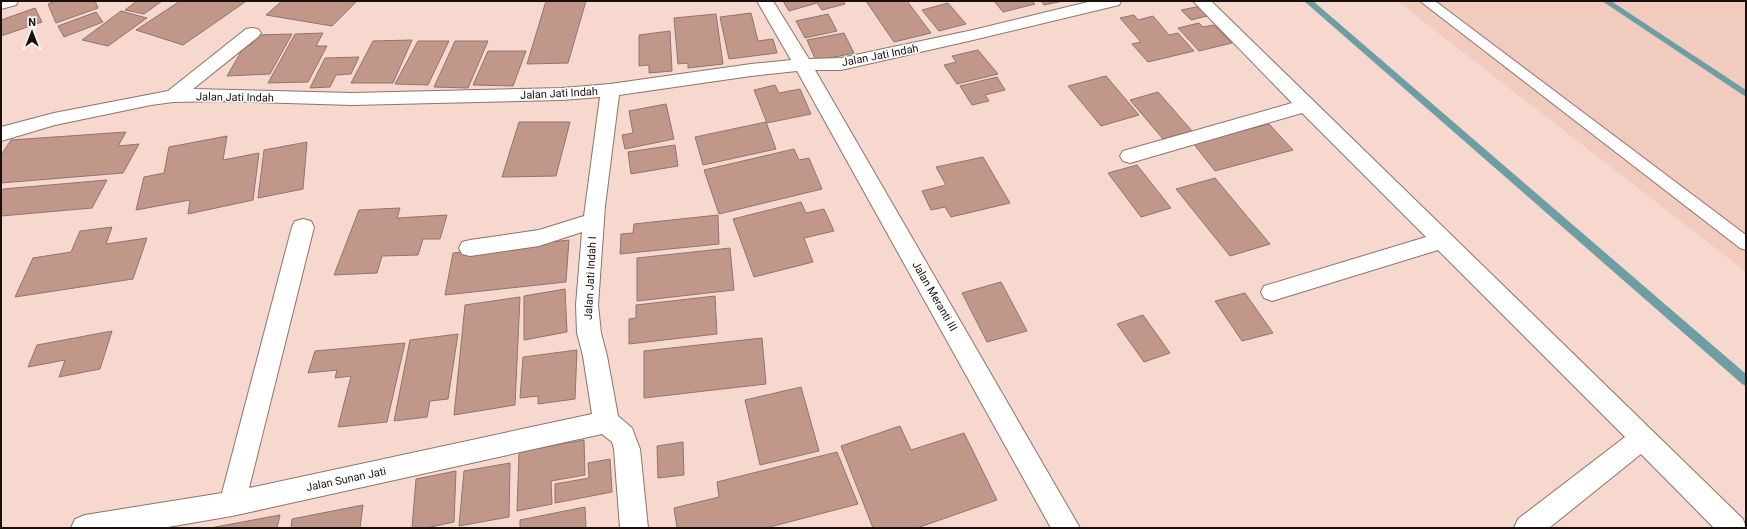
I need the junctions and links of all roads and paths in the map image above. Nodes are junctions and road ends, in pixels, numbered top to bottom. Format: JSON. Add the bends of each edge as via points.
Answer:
{"nodes":[{"id":1,"x":10,"y":1,"type":"edge"},
{"id":2,"x":765,"y":1,"type":"edge"},
{"id":3,"x":1113,"y":1,"type":"edge"},
{"id":4,"x":1201,"y":1,"type":"edge"},
{"id":5,"x":1427,"y":1,"type":"edge"},
{"id":6,"x":1,"y":4,"type":"edge"},
{"id":7,"x":252,"y":33,"type":"dead end"},
{"id":8,"x":803,"y":65,"type":"junction"},
{"id":9,"x":610,"y":90,"type":"junction"},
{"id":10,"x":173,"y":96,"type":"junction"},
{"id":11,"x":1307,"y":105,"type":"junction"},
{"id":12,"x":1,"y":134,"type":"edge"},
{"id":13,"x":1130,"y":156,"type":"dead end"},
{"id":14,"x":594,"y":221,"type":"junction"},
{"id":15,"x":303,"y":227,"type":"dead end"},
{"id":16,"x":1443,"y":240,"type":"junction"},
{"id":17,"x":1746,"y":244,"type":"edge"},
{"id":18,"x":470,"y":248,"type":"dead end"},
{"id":19,"x":1272,"y":292,"type":"dead end"},
{"id":20,"x":606,"y":422,"type":"junction"},
{"id":21,"x":1643,"y":438,"type":"junction"},
{"id":22,"x":232,"y":504,"type":"junction"},
{"id":23,"x":85,"y":528,"type":"edge"},
{"id":24,"x":634,"y":528,"type":"edge"},
{"id":25,"x":1066,"y":528,"type":"edge"},
{"id":26,"x":1528,"y":528,"type":"edge"},
{"id":27,"x":1733,"y":528,"type":"edge"}],
"edges":[{"from":1,"to":6,"type":"street"},
{"from":2,"to":8,"type":"street","name":"Jalan Meranti III"},
{"from":3,"to":8,"type":"street","name":"Jalan Jati Indah","via":[[854,62]]},
{"from":4,"to":11,"type":"street"},
{"from":5,"to":17,"type":"lane"},
{"from":7,"to":10,"type":"street"},
{"from":8,"to":9,"type":"street","name":"Jalan Jati Indah"},
{"from":8,"to":25,"type":"street","name":"Jalan Meranti III"},
{"from":9,"to":10,"type":"street","name":"Jalan Jati Indah","via":[[562,94],[352,99]]},
{"from":9,"to":14,"type":"street","name":"Jalan Jati Indah I"},
{"from":10,"to":12,"type":"street","name":"Jalan Jati Indah","via":[[54,119]]},
{"from":11,"to":13,"type":"street"},
{"from":11,"to":16,"type":"street"},
{"from":14,"to":18,"type":"street","via":[[538,238]]},
{"from":14,"to":20,"type":"street","name":"Jalan Jati Indah I","via":[[587,305],[589,333]]},
{"from":15,"to":22,"type":"street"},
{"from":16,"to":19,"type":"street"},
{"from":16,"to":21,"type":"street"},
{"from":20,"to":22,"type":"street","name":"Jalan Sunan Jati"},
{"from":20,"to":24,"type":"street","via":[[623,436],[627,449]]},
{"from":21,"to":26,"type":"street"},
{"from":21,"to":27,"type":"street"},
{"from":22,"to":23,"type":"street","name":"Jalan Sunan Jati"}]}
